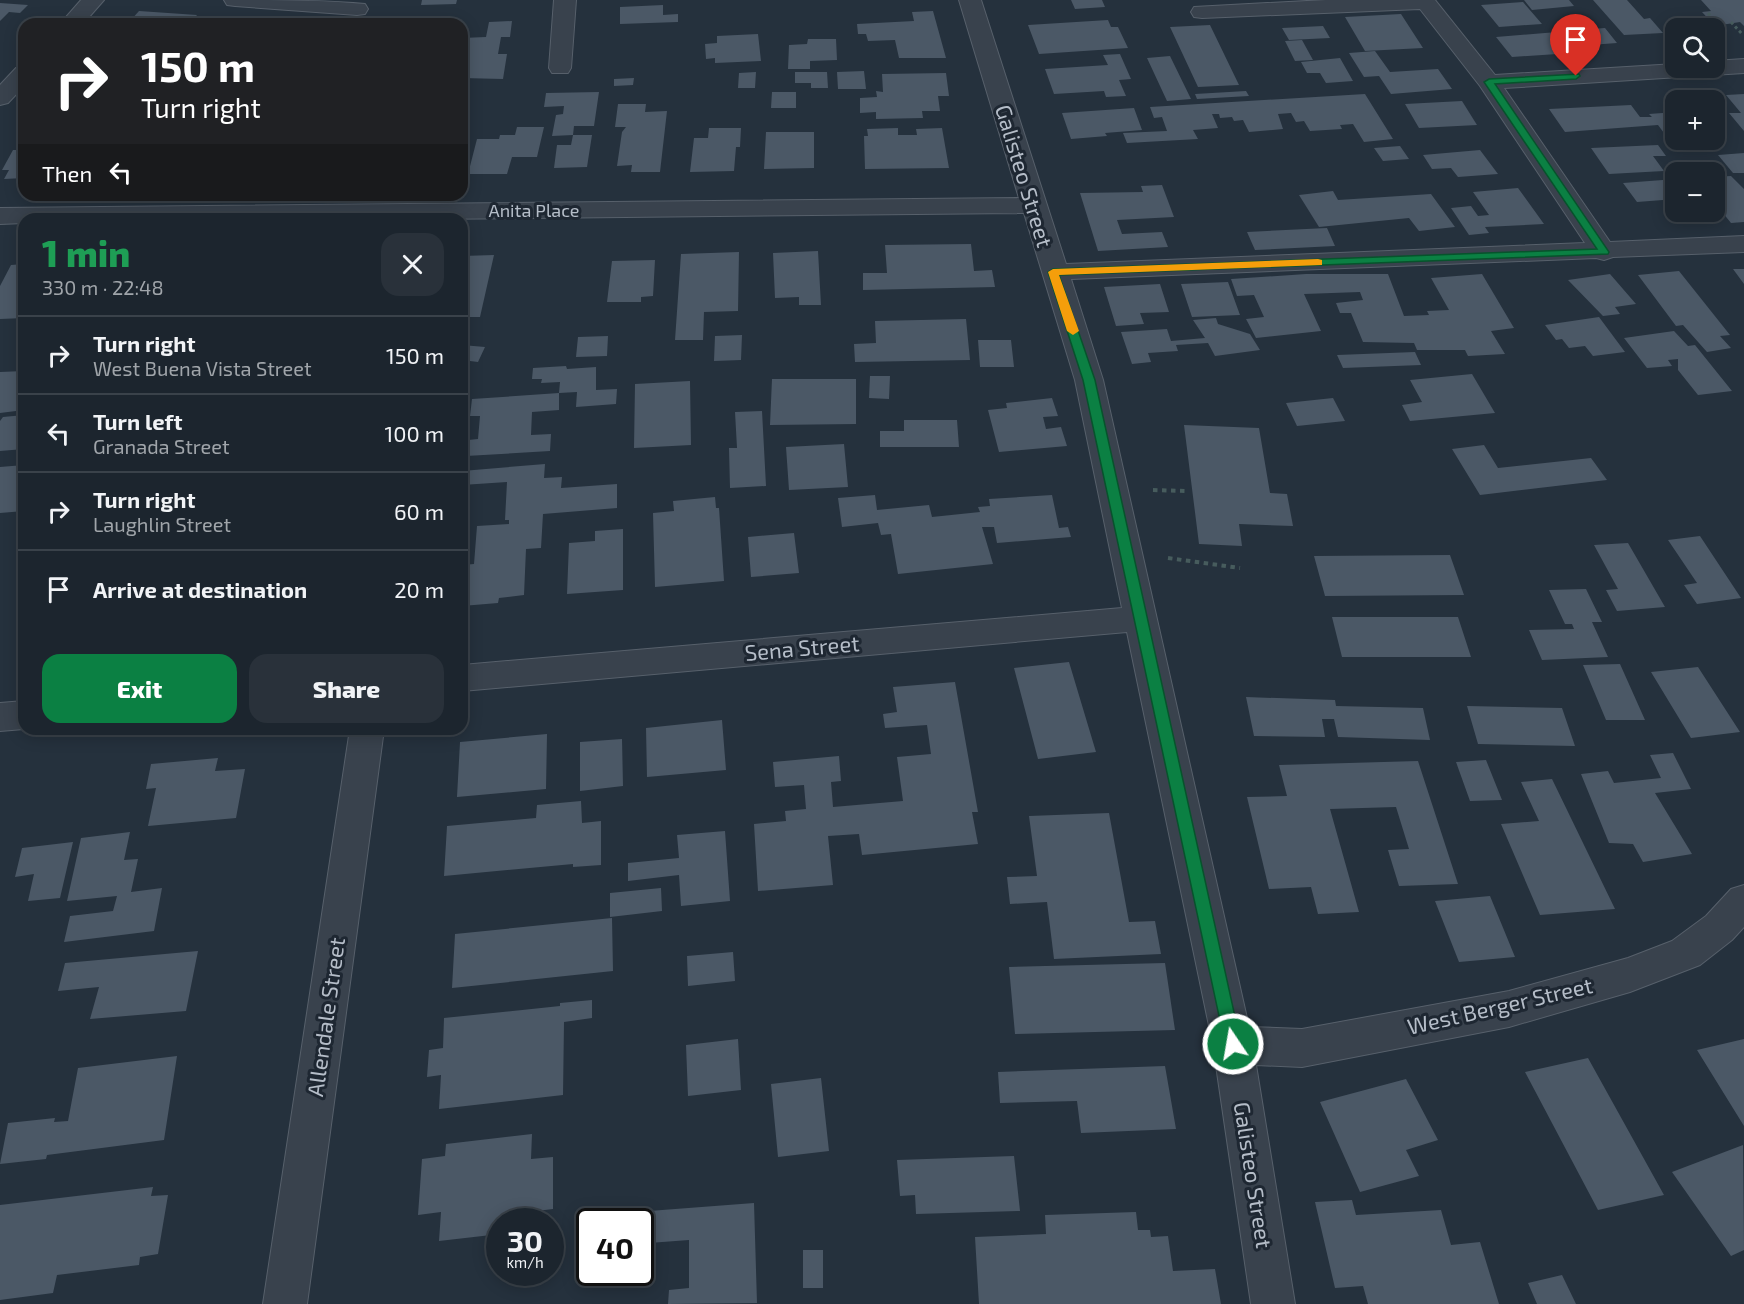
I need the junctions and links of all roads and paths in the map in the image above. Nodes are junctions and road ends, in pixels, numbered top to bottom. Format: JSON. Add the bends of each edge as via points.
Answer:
{"nodes":[{"id":1,"x":93,"y":0,"type":"edge"},
{"id":2,"x":236,"y":0,"type":"edge"},
{"id":3,"x":565,"y":0,"type":"edge"},
{"id":4,"x":970,"y":0,"type":"edge"},
{"id":5,"x":1425,"y":1,"type":"edge"},
{"id":6,"x":357,"y":9,"type":"dead end"},
{"id":7,"x":1202,"y":12,"type":"dead end"},
{"id":8,"x":1713,"y":13,"type":"dead end"},
{"id":9,"x":76,"y":18,"type":"edge"},
{"id":10,"x":1712,"y":18,"type":"edge"},
{"id":11,"x":1731,"y":22,"type":"dead end"},
{"id":12,"x":1738,"y":30,"type":"dead end"},
{"id":13,"x":1744,"y":66,"type":"edge"},
{"id":14,"x":560,"y":68,"type":"dead end"},
{"id":15,"x":18,"y":79,"type":"edge"},
{"id":16,"x":1489,"y":82,"type":"junction"},
{"id":17,"x":0,"y":98,"type":"edge"},
{"id":18,"x":1033,"y":205,"type":"junction"},
{"id":19,"x":282,"y":213,"type":"edge"},
{"id":20,"x":0,"y":216,"type":"edge"},
{"id":21,"x":18,"y":216,"type":"edge"},
{"id":22,"x":1744,"y":244,"type":"edge"},
{"id":23,"x":1604,"y":252,"type":"junction"},
{"id":24,"x":1053,"y":272,"type":"junction"},
{"id":25,"x":1149,"y":490,"type":"dead end"},
{"id":26,"x":1186,"y":491,"type":"dead end"},
{"id":27,"x":1165,"y":557,"type":"dead end"},
{"id":28,"x":1240,"y":568,"type":"dead end"},
{"id":29,"x":1142,"y":618,"type":"junction"},
{"id":30,"x":468,"y":677,"type":"edge"},
{"id":31,"x":18,"y":716,"type":"edge"},
{"id":32,"x":0,"y":717,"type":"edge"},
{"id":33,"x":366,"y":735,"type":"edge"},
{"id":34,"x":1744,"y":901,"type":"edge"},
{"id":35,"x":1233,"y":1044,"type":"junction"},
{"id":36,"x":285,"y":1304,"type":"edge"},
{"id":37,"x":1273,"y":1304,"type":"edge"}],
"edges":[{"from":1,"to":9,"type":"street"},
{"from":2,"to":6,"type":"street"},
{"from":3,"to":14,"type":"street"},
{"from":4,"to":18,"type":"street","name":"Galisteo Street"},
{"from":5,"to":7,"type":"street"},
{"from":5,"to":16,"type":"street"},
{"from":8,"to":10,"type":"path","via":[[1708,14]]},
{"from":11,"to":12,"type":"path"},
{"from":13,"to":16,"type":"street"},
{"from":15,"to":17,"type":"street"},
{"from":16,"to":23,"type":"street"},
{"from":18,"to":19,"type":"street","name":"Anita Place"},
{"from":18,"to":24,"type":"street","name":"Galisteo Street"},
{"from":20,"to":21,"type":"street","name":"Anita Place"},
{"from":22,"to":23,"type":"street"},
{"from":23,"to":24,"type":"street"},
{"from":24,"to":29,"type":"street","name":"Galisteo Street","via":[[1089,380]]},
{"from":25,"to":26,"type":"path"},
{"from":27,"to":28,"type":"path"},
{"from":29,"to":30,"type":"street","name":"Sena Street"},
{"from":29,"to":35,"type":"street","name":"Galisteo Street"},
{"from":31,"to":32,"type":"street"},
{"from":33,"to":36,"type":"street","name":"Allendale Street"},
{"from":34,"to":35,"type":"street","name":"West Berger Street","via":[[1719,928],[1686,953],[1630,975],[1509,1008],[1302,1048]]},
{"from":35,"to":37,"type":"street","name":"Galisteo Street"}]}
